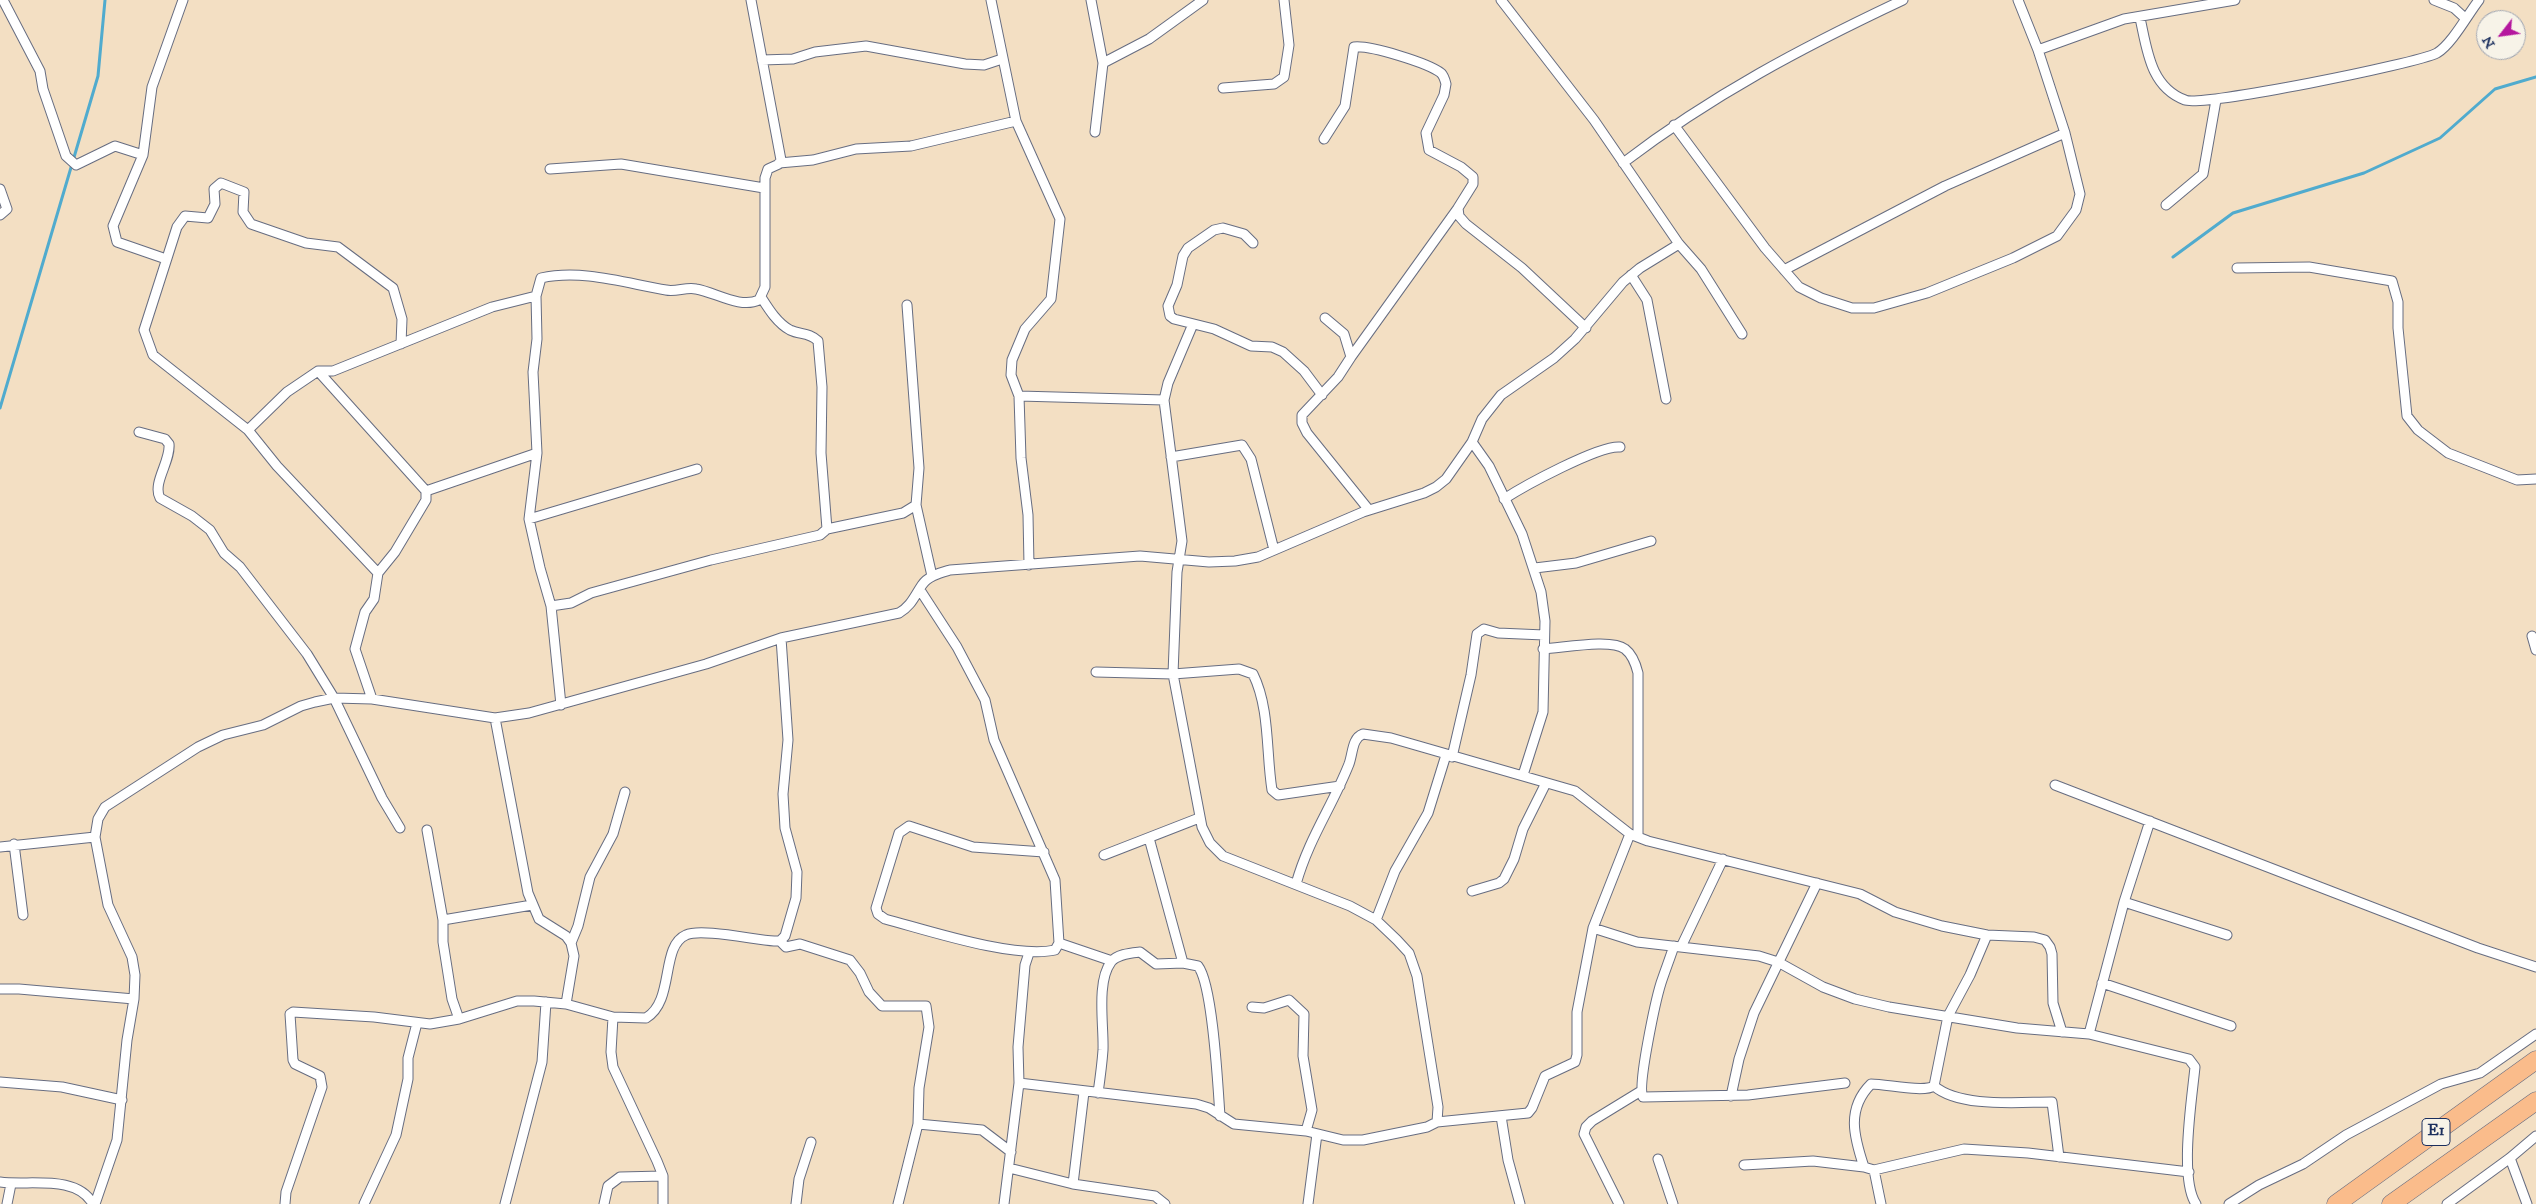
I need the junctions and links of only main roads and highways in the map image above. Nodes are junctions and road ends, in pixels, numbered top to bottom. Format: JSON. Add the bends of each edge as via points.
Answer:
{"nodes":[{"id":1,"x":2536,"y":1060,"type":"edge"},
{"id":2,"x":2536,"y":1101,"type":"edge"},
{"id":3,"x":2336,"y":1204,"type":"edge"},
{"id":4,"x":2391,"y":1204,"type":"edge"}],
"edges":[{"from":1,"to":3,"type":"highway","number":"E1"},
{"from":2,"to":4,"type":"highway","number":"E1"}]}
